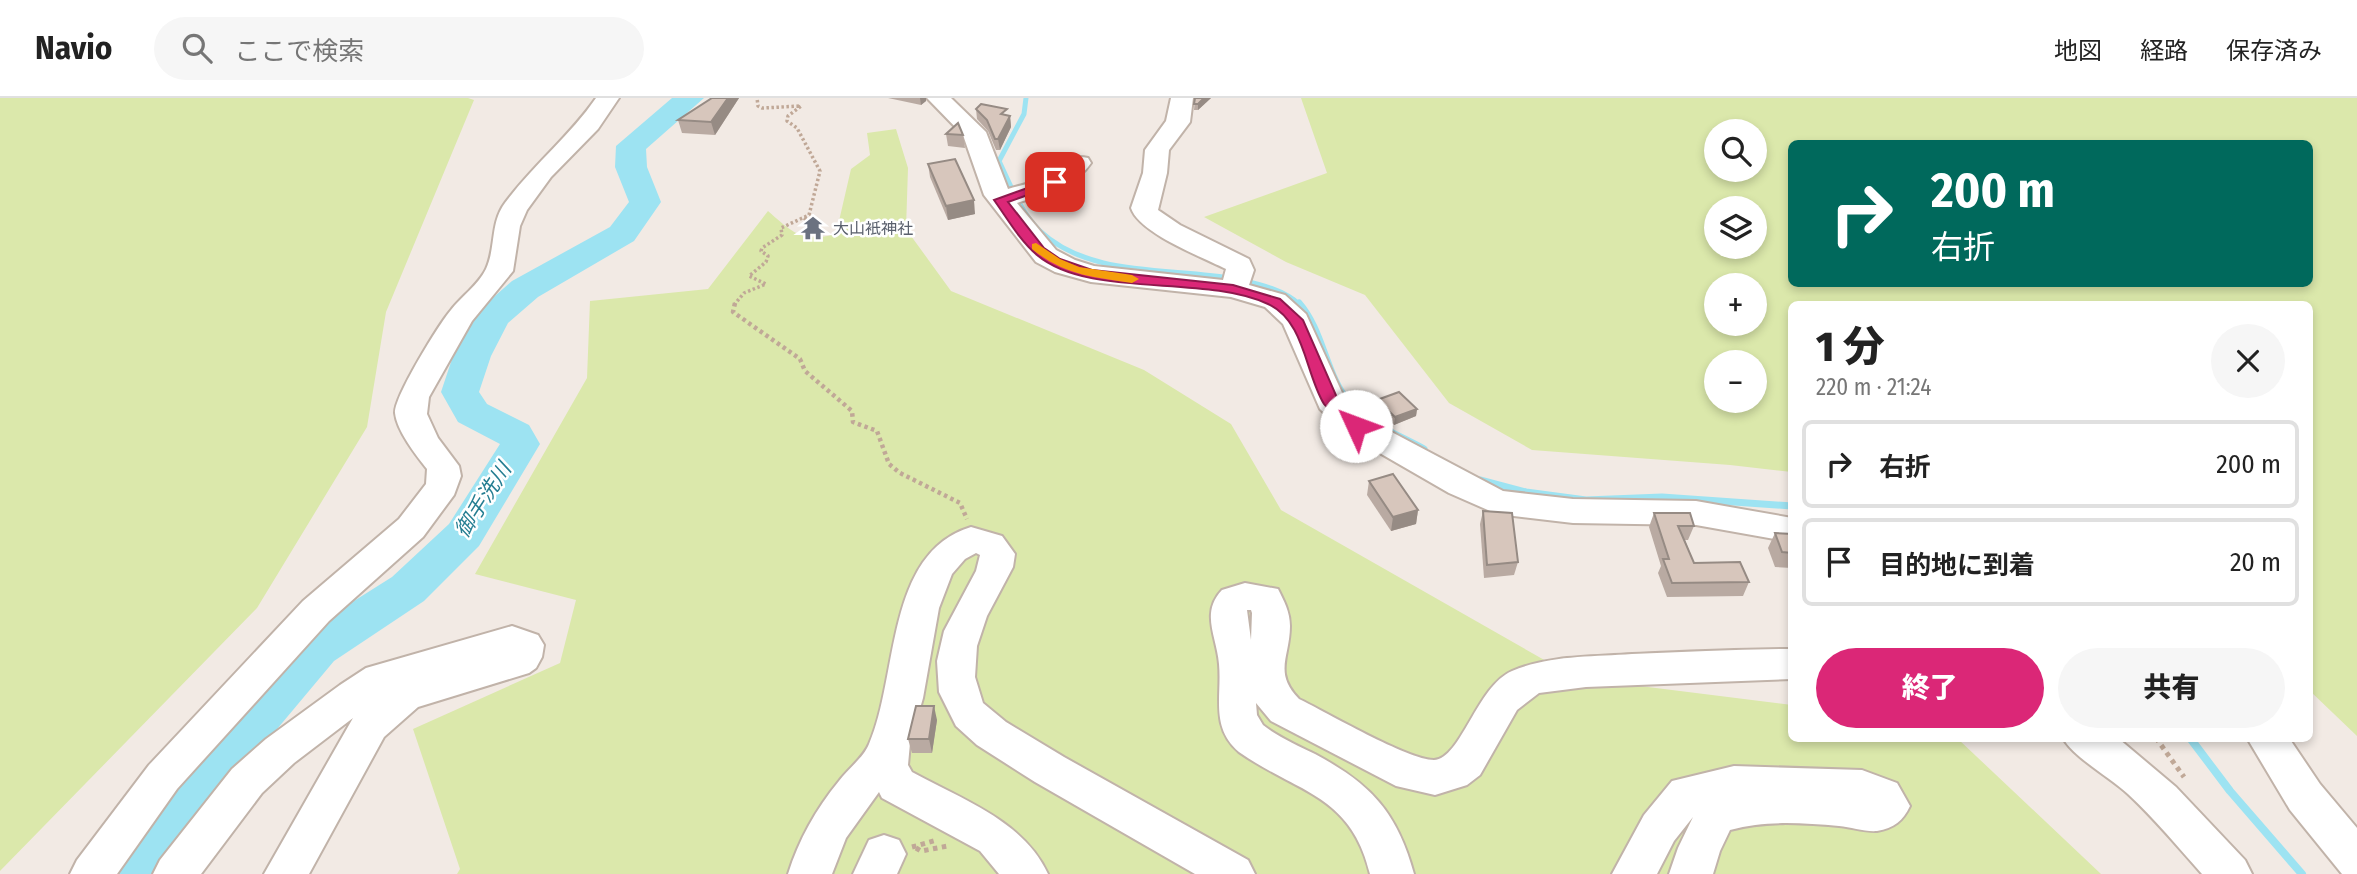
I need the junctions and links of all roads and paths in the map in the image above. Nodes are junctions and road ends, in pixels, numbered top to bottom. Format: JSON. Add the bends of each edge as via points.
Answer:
{"nodes":[{"id":1,"x":608,"y":98,"type":"edge"},
{"id":2,"x":757,"y":98,"type":"edge"},
{"id":3,"x":938,"y":98,"type":"edge"},
{"id":4,"x":1182,"y":98,"type":"edge"},
{"id":5,"x":1079,"y":163,"type":"dead end"},
{"id":6,"x":1011,"y":197,"type":"junction"},
{"id":7,"x":804,"y":218,"type":"junction"},
{"id":8,"x":811,"y":223,"type":"dead end"},
{"id":9,"x":1236,"y":283,"type":"junction"},
{"id":10,"x":1788,"y":529,"type":"edge"},
{"id":11,"x":971,"y":540,"type":"junction"},
{"id":12,"x":1788,"y":664,"type":"edge"},
{"id":13,"x":2090,"y":742,"type":"edge"},
{"id":14,"x":2270,"y":742,"type":"edge"},
{"id":15,"x":887,"y":752,"type":"junction"},
{"id":16,"x":2357,"y":860,"type":"edge"},
{"id":17,"x":92,"y":874,"type":"edge"},
{"id":18,"x":175,"y":874,"type":"edge"},
{"id":19,"x":286,"y":874,"type":"edge"},
{"id":20,"x":810,"y":874,"type":"edge"},
{"id":21,"x":1026,"y":874,"type":"edge"},
{"id":22,"x":1233,"y":874,"type":"edge"},
{"id":23,"x":1392,"y":874,"type":"edge"},
{"id":24,"x":1634,"y":874,"type":"edge"},
{"id":25,"x":1691,"y":874,"type":"edge"},
{"id":26,"x":2230,"y":874,"type":"edge"}],
"edges":[{"from":1,"to":17,"type":"street","via":[[590,124],[524,193],[507,226],[499,271],[459,318],[414,397],[411,414],[415,428],[443,466],[442,487],[411,528],[316,611],[163,777]]},
{"from":2,"to":7,"type":"path","via":[[762,108],[801,106],[787,121],[797,128],[820,171],[809,215]]},
{"from":3,"to":6,"type":"street","via":[[978,138],[993,187]]},
{"from":4,"to":9,"type":"street","via":[[1178,122],[1157,150],[1144,208],[1164,227],[1239,265]]},
{"from":5,"to":6,"type":"street","via":[[1055,182]]},
{"from":6,"to":9,"type":"street","via":[[1040,251],[1065,266],[1105,276]]},
{"from":7,"to":8,"type":"path"},
{"from":7,"to":11,"type":"path","via":[[780,228],[782,235],[762,248],[768,256],[766,262],[749,275],[766,284],[741,294],[733,312],[800,359],[805,371],[852,411],[853,422],[877,431],[889,464],[960,503]]},
{"from":9,"to":10,"type":"street","via":[[1291,313],[1331,402],[1356,426],[1497,502],[1573,511],[1696,513]]},
{"from":11,"to":15,"type":"street","via":[[949,552],[927,589]]},
{"from":11,"to":22,"type":"street","via":[[992,545],[997,561],[967,616],[957,648],[957,689],[966,712],[997,738],[1066,781]]},
{"from":12,"to":23,"type":"street","via":[[1579,673],[1526,682],[1504,699],[1464,765],[1452,774],[1425,778],[1273,701],[1265,674],[1271,608],[1265,598],[1238,596],[1227,611],[1238,662],[1237,713],[1245,732],[1340,788],[1365,810],[1379,832]]},
{"from":13,"to":26,"type":"street","via":[[2137,776]]},
{"from":14,"to":16,"type":"street","via":[[2305,796]]},
{"from":15,"to":20,"type":"street","via":[[817,847]]},
{"from":15,"to":21,"type":"street","via":[[889,775],[897,785],[995,838]]},
{"from":18,"to":19,"type":"street","via":[[247,781],[354,696],[380,679],[414,667],[498,643],[525,645],[523,657],[516,662],[405,695],[381,714],[370,725]]},
{"from":24,"to":25,"type":"street","via":[[1672,809],[1687,794],[1734,784],[1862,789],[1887,799],[1889,806],[1874,813],[1759,804],[1734,809],[1716,816]]}]}
